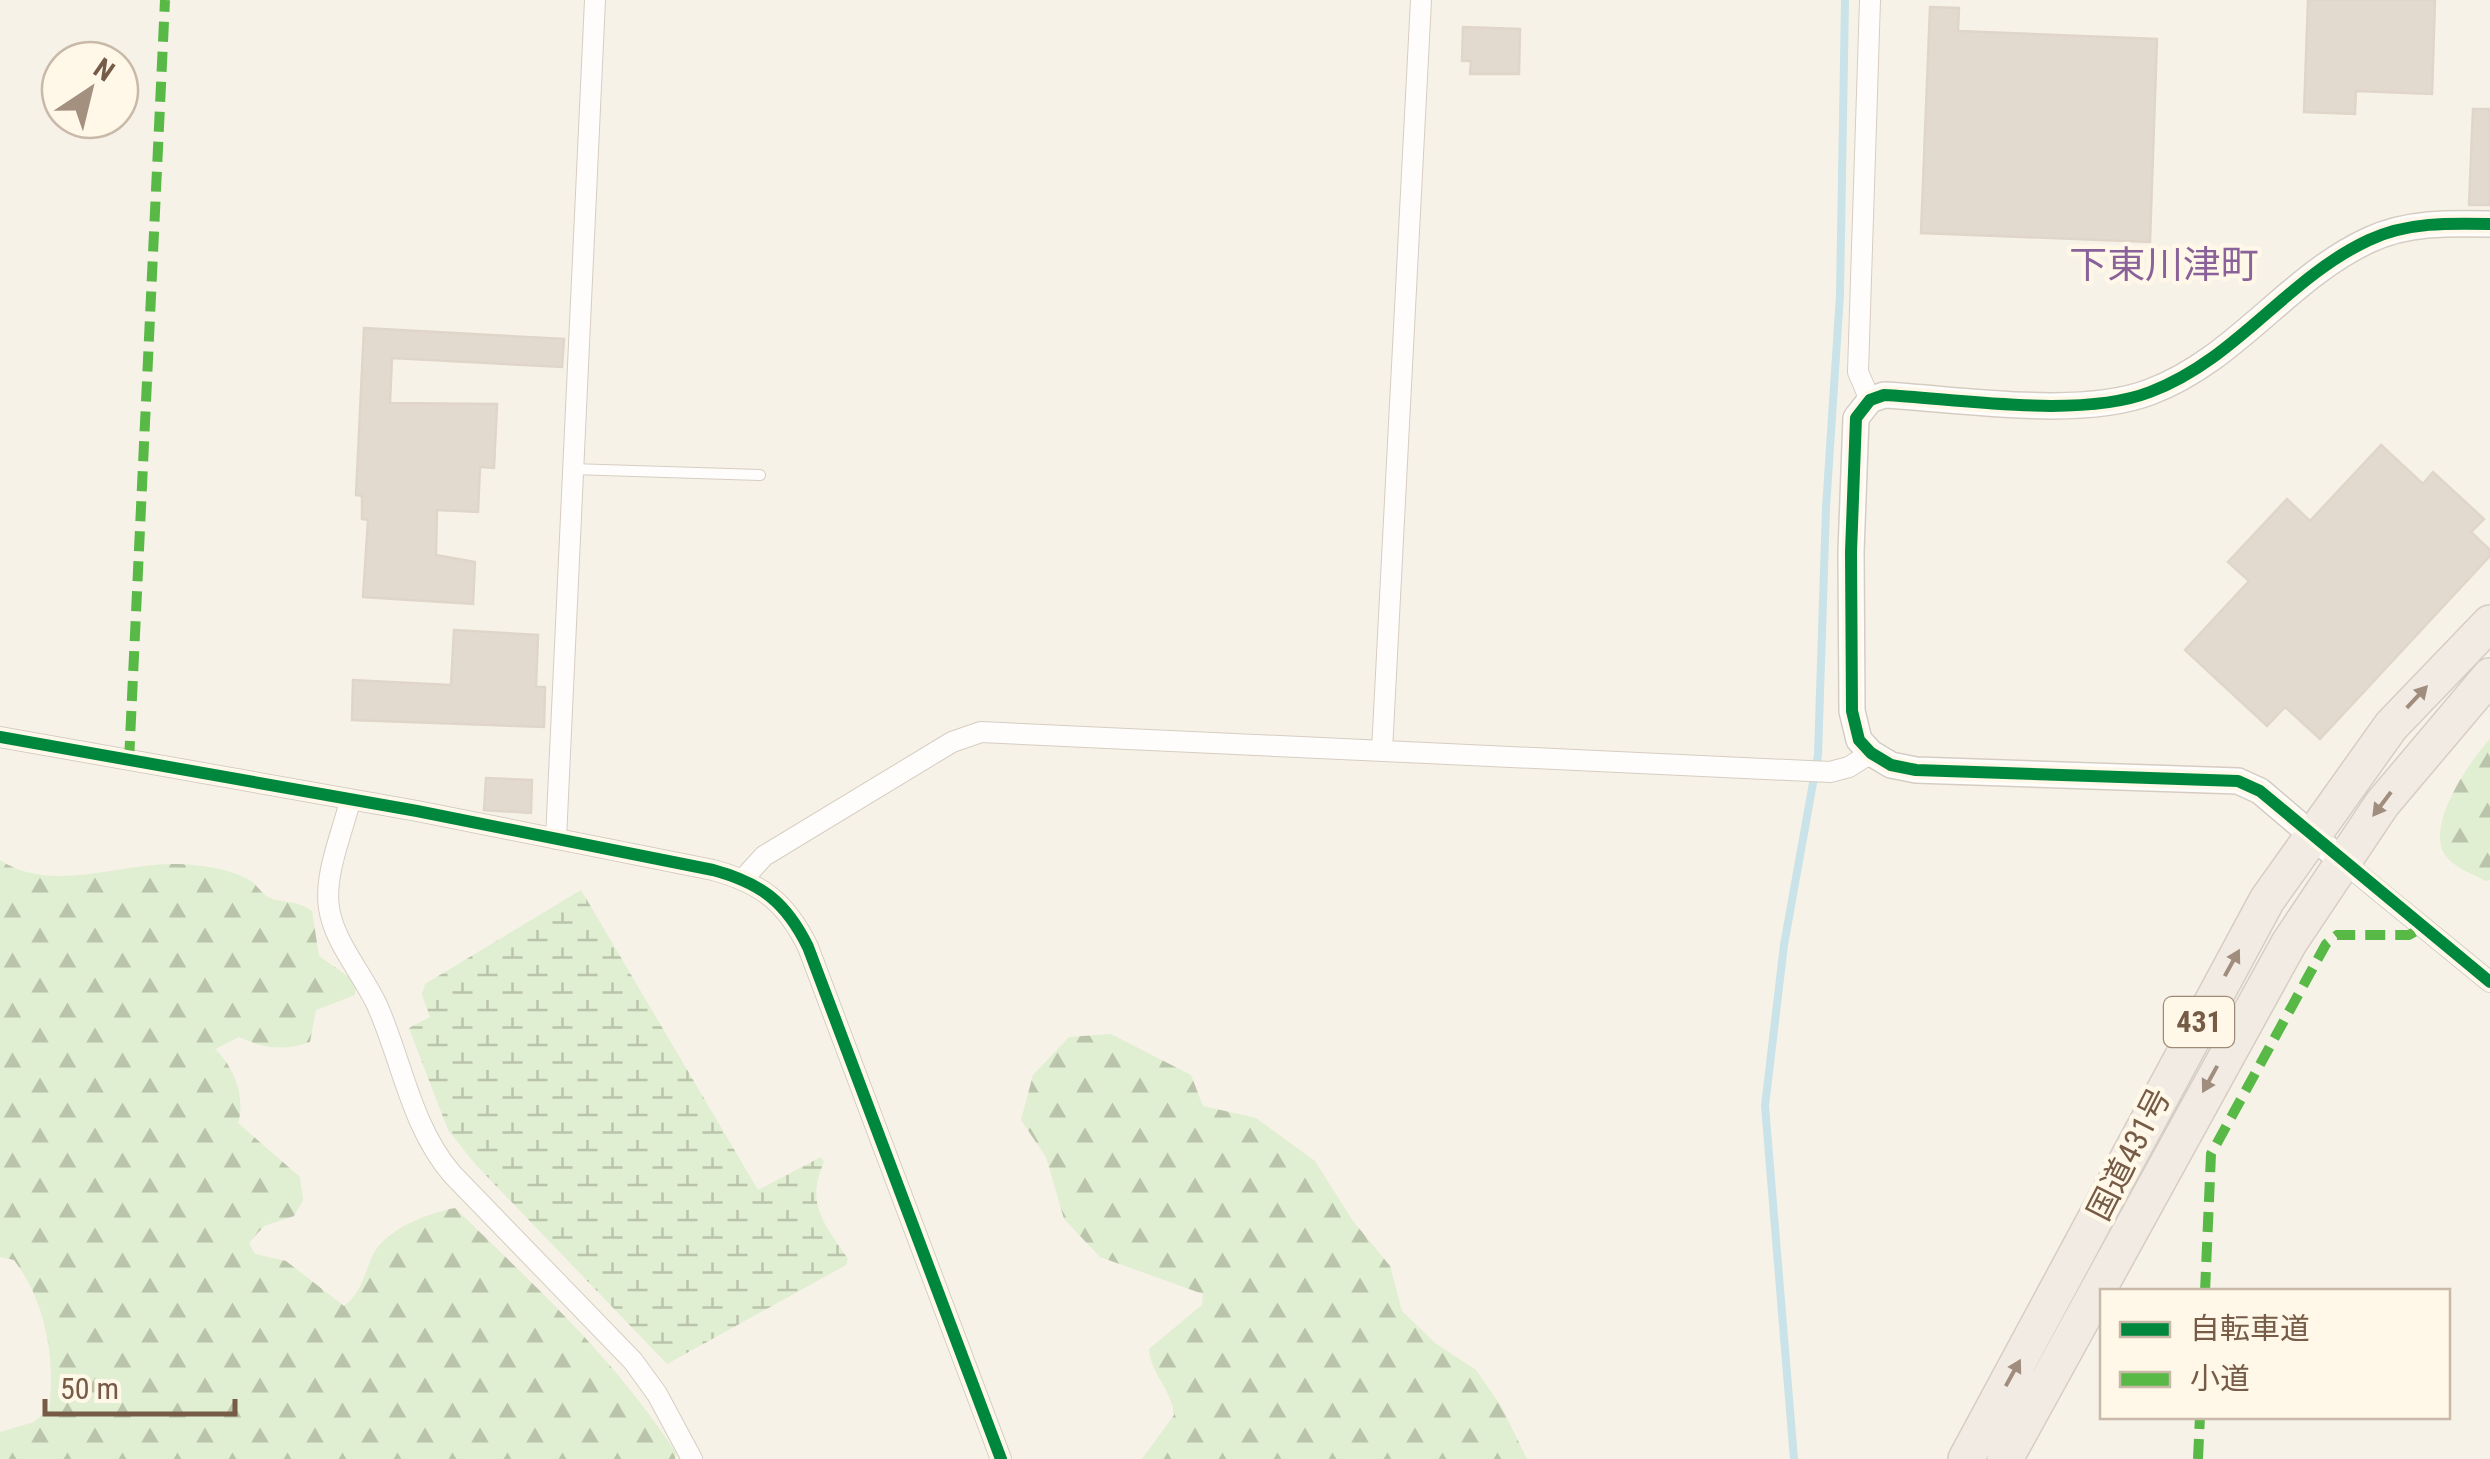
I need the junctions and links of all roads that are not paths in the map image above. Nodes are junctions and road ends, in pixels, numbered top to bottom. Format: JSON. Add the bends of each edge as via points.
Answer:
{"nodes":[{"id":1,"x":595,"y":0,"type":"edge"},
{"id":2,"x":1421,"y":0,"type":"edge"},
{"id":3,"x":1870,"y":0,"type":"edge"},
{"id":4,"x":2490,"y":224,"type":"edge"},
{"id":5,"x":1870,"y":400,"type":"junction"},
{"id":6,"x":570,"y":469,"type":"junction"},
{"id":7,"x":760,"y":475,"type":"dead end"},
{"id":8,"x":2490,"y":623,"type":"edge"},
{"id":9,"x":2490,"y":676,"type":"edge"},
{"id":10,"x":0,"y":737,"type":"edge"},
{"id":11,"x":1382,"y":751,"type":"junction"},
{"id":12,"x":1871,"y":753,"type":"junction"},
{"id":13,"x":350,"y":801,"type":"junction"},
{"id":14,"x":2312,"y":836,"type":"junction"},
{"id":15,"x":556,"y":839,"type":"junction"},
{"id":16,"x":2341,"y":860,"type":"junction"},
{"id":17,"x":744,"y":878,"type":"junction"},
{"id":18,"x":2490,"y":982,"type":"edge"},
{"id":19,"x":692,"y":1459,"type":"edge"},
{"id":20,"x":1001,"y":1459,"type":"edge"},
{"id":21,"x":1966,"y":1459,"type":"edge"},
{"id":22,"x":2005,"y":1459,"type":"edge"}],
"edges":[{"from":1,"to":6,"type":"street"},
{"from":2,"to":11,"type":"street"},
{"from":3,"to":5,"type":"street","via":[[1858,372]]},
{"from":4,"to":5,"type":"street","via":[[2430,224],[2372,238],[2188,376],[2135,397],[2093,405],[1884,395]]},
{"from":5,"to":12,"type":"street","via":[[1856,418],[1850,552],[1852,711],[1859,740]]},
{"from":6,"to":7,"type":"lane"},
{"from":6,"to":15,"type":"street"},
{"from":14,"to":8,"type":"highway","name":"国道431号","number":"431","one_way":true,"via":[[2391,726]]},
{"from":9,"to":16,"type":"highway","name":"国道431号","number":"431","one_way":true},
{"from":10,"to":13,"type":"street"},
{"from":11,"to":12,"type":"street","via":[[1830,772]]},
{"from":11,"to":17,"type":"street","via":[[981,732],[952,742],[764,856]]},
{"from":12,"to":14,"type":"street","via":[[1916,770],[2238,781],[2260,791]]},
{"from":13,"to":15,"type":"street"},
{"from":13,"to":19,"type":"street","via":[[329,909],[378,1007],[427,1140],[633,1361]]},
{"from":14,"to":16,"type":"street"},
{"from":21,"to":14,"type":"highway","name":"国道431号","number":"431","one_way":true,"via":[[2267,900]]},
{"from":15,"to":17,"type":"street"},
{"from":16,"to":18,"type":"street"},
{"from":16,"to":22,"type":"highway","name":"国道431号","number":"431","one_way":true,"via":[[2215,1070]]},
{"from":17,"to":20,"type":"street","via":[[781,902],[808,947]]}]}
